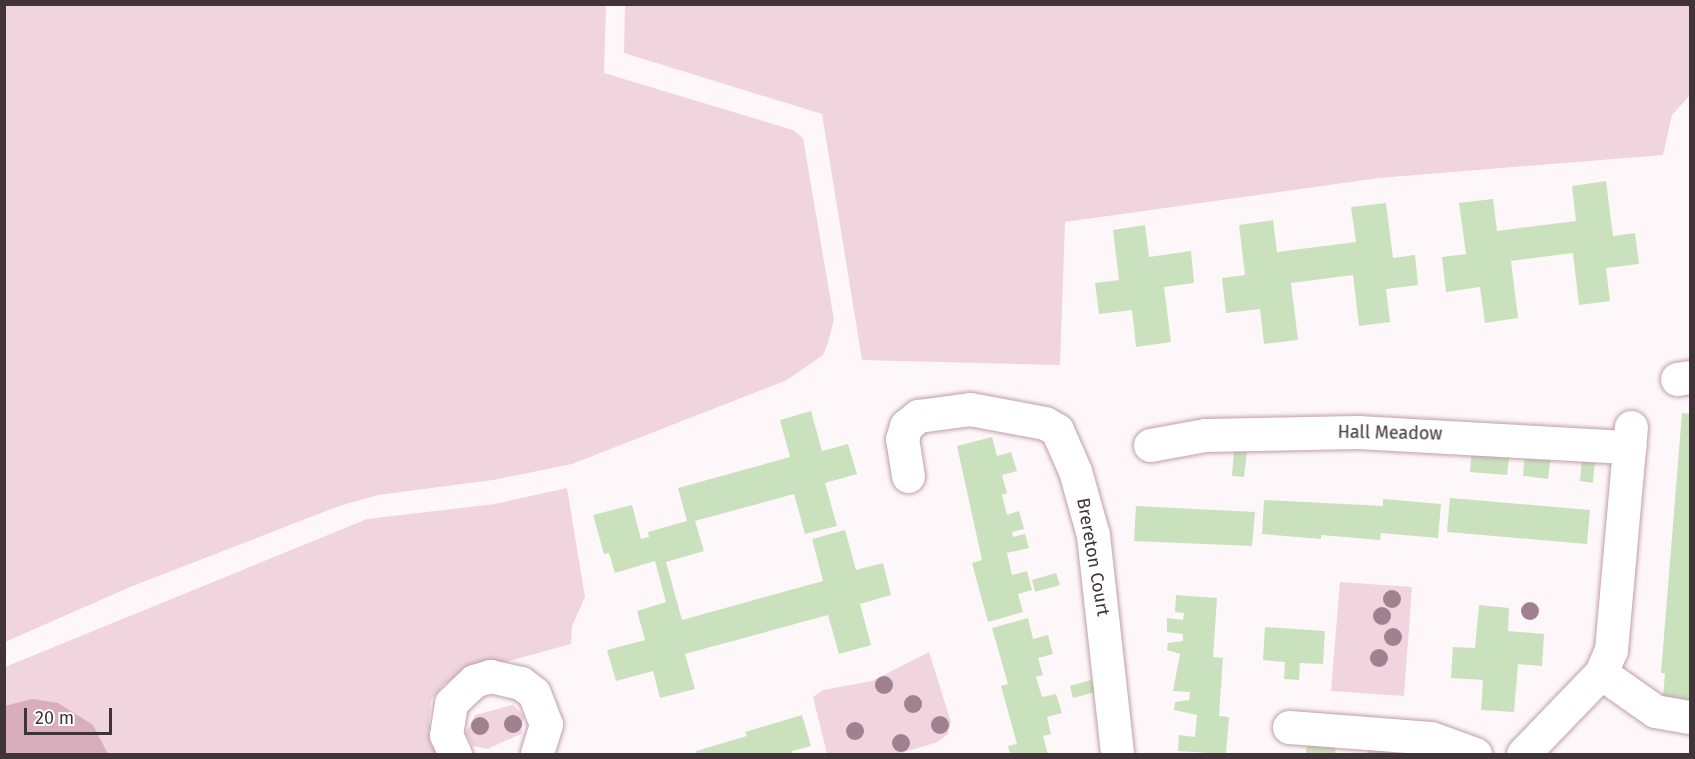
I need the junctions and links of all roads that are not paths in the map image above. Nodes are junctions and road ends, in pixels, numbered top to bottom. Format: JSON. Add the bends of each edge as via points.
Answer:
{"nodes":[{"id":1,"x":1150,"y":445,"type":"dead end"},
{"id":2,"x":908,"y":477,"type":"dead end"},
{"id":3,"x":1601,"y":673,"type":"junction"},
{"id":4,"x":1690,"y":717,"type":"edge"},
{"id":5,"x":1289,"y":727,"type":"dead end"},
{"id":6,"x":455,"y":754,"type":"edge"},
{"id":7,"x":537,"y":754,"type":"edge"},
{"id":8,"x":1117,"y":754,"type":"edge"},
{"id":9,"x":1475,"y":754,"type":"edge"},
{"id":10,"x":1523,"y":754,"type":"edge"}],
"edges":[{"from":1,"to":3,"type":"street","name":"Hall Meadow","via":[[1205,435],[1358,432],[1631,437],[1616,625]]},
{"from":2,"to":8,"type":"street","name":"Brereton Court","via":[[902,439],[906,426],[918,416],[970,409],[1045,423],[1056,430],[1075,471],[1093,535]]},
{"from":3,"to":4,"type":"street","via":[[1655,711]]},
{"from":3,"to":10,"type":"street","name":"Hall Meadow"},
{"from":5,"to":9,"type":"street","via":[[1419,736]]},
{"from":6,"to":7,"type":"street","via":[[446,735],[451,704],[474,681],[490,676],[521,682],[534,693],[546,724]]}]}
